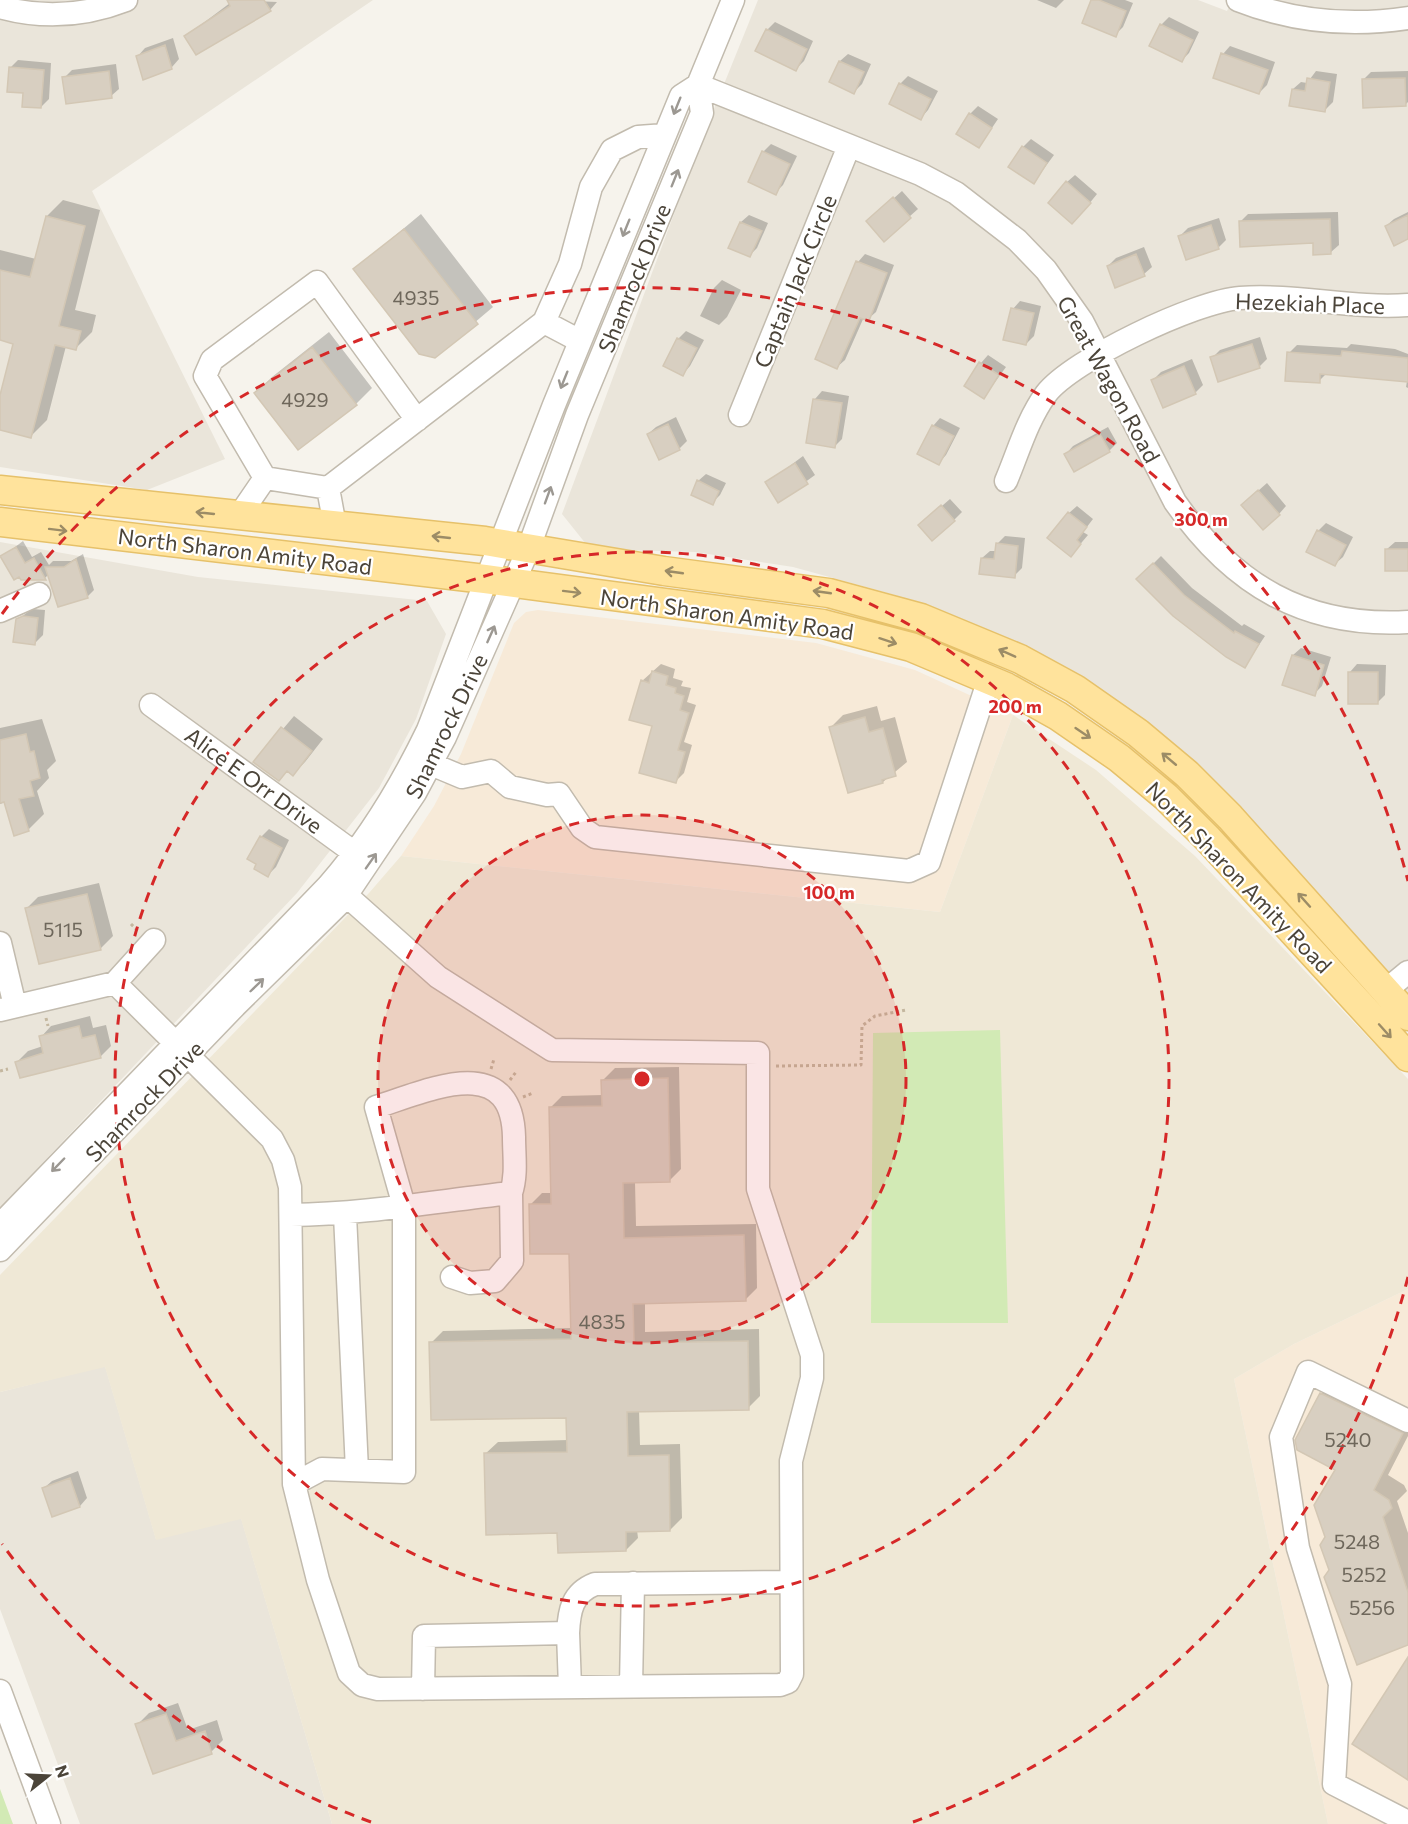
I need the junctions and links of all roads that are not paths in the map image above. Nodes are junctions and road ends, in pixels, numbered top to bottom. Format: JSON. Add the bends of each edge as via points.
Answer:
{"nodes":[{"id":1,"x":126,"y":0,"type":"edge"},
{"id":2,"x":733,"y":0,"type":"edge"},
{"id":3,"x":1238,"y":0,"type":"edge"},
{"id":4,"x":0,"y":7,"type":"edge"},
{"id":5,"x":1408,"y":18,"type":"edge"},
{"id":6,"x":698,"y":85,"type":"junction"},
{"id":7,"x":665,"y":135,"type":"junction"},
{"id":8,"x":849,"y":146,"type":"junction"},
{"id":9,"x":1408,"y":305,"type":"edge"},
{"id":10,"x":544,"y":322,"type":"junction"},
{"id":11,"x":580,"y":341,"type":"junction"},
{"id":12,"x":1100,"y":356,"type":"junction"},
{"id":13,"x":740,"y":415,"type":"dead end"},
{"id":14,"x":417,"y":420,"type":"junction"},
{"id":15,"x":265,"y":478,"type":"junction"},
{"id":16,"x":1006,"y":481,"type":"dead end"},
{"id":17,"x":328,"y":488,"type":"junction"},
{"id":18,"x":0,"y":490,"type":"edge"},
{"id":19,"x":239,"y":516,"type":"junction"},
{"id":20,"x":0,"y":522,"type":"edge"},
{"id":21,"x":334,"y":526,"type":"junction"},
{"id":22,"x":499,"y":544,"type":"junction"},
{"id":23,"x":528,"y":550,"type":"junction"},
{"id":24,"x":485,"y":579,"type":"junction"},
{"id":25,"x":513,"y":585,"type":"junction"},
{"id":26,"x":39,"y":594,"type":"dead end"},
{"id":27,"x":0,"y":611,"type":"edge"},
{"id":28,"x":1408,"y":622,"type":"edge"},
{"id":29,"x":989,"y":679,"type":"junction"},
{"id":30,"x":151,"y":705,"type":"dead end"},
{"id":31,"x":423,"y":761,"type":"junction"},
{"id":32,"x":356,"y":854,"type":"junction"},
{"id":33,"x":346,"y":895,"type":"junction"},
{"id":34,"x":1274,"y":909,"type":"junction"},
{"id":35,"x":154,"y":940,"type":"dead end"},
{"id":36,"x":0,"y":943,"type":"edge"},
{"id":37,"x":1408,"y":972,"type":"edge"},
{"id":38,"x":115,"y":983,"type":"junction"},
{"id":39,"x":1401,"y":1005,"type":"edge"},
{"id":40,"x":8,"y":1008,"type":"edge"},
{"id":41,"x":181,"y":1049,"type":"junction"},
{"id":42,"x":1408,"y":1057,"type":"edge"},
{"id":43,"x":511,"y":1193,"type":"junction"},
{"id":44,"x":404,"y":1206,"type":"junction"},
{"id":45,"x":291,"y":1215,"type":"junction"},
{"id":46,"x":345,"y":1215,"type":"junction"},
{"id":47,"x":0,"y":1226,"type":"edge"},
{"id":48,"x":0,"y":1250,"type":"edge"},
{"id":49,"x":452,"y":1277,"type":"dead end"},
{"id":50,"x":1408,"y":1421,"type":"edge"},
{"id":51,"x":357,"y":1470,"type":"junction"},
{"id":52,"x":294,"y":1484,"type":"junction"},
{"id":53,"x":791,"y":1582,"type":"junction"},
{"id":54,"x":633,"y":1583,"type":"junction"},
{"id":55,"x":568,"y":1633,"type":"junction"},
{"id":56,"x":631,"y":1686,"type":"junction"},
{"id":57,"x":570,"y":1687,"type":"junction"},
{"id":58,"x":423,"y":1689,"type":"junction"},
{"id":59,"x":0,"y":1691,"type":"edge"},
{"id":60,"x":1408,"y":1822,"type":"edge"},
{"id":61,"x":49,"y":1824,"type":"edge"}],
"edges":[{"from":1,"to":4,"type":"street","via":[[90,12],[60,15]]},
{"from":2,"to":6,"type":"street","name":"Shamrock Drive"},
{"from":3,"to":5,"type":"street","via":[[1320,22],[1375,23]]},
{"from":6,"to":7,"type":"street","name":"Shamrock Drive","one_way":true,"via":[[681,96]]},
{"from":6,"to":8,"type":"street","name":"Great Wagon Road"},
{"from":23,"to":6,"type":"street","name":"Shamrock Drive","one_way":true,"via":[[577,415],[702,113]]},
{"from":7,"to":10,"type":"street","via":[[638,137],[612,150],[591,187],[570,264]]},
{"from":7,"to":11,"type":"street","name":"Shamrock Drive","one_way":true},
{"from":8,"to":12,"type":"street","name":"Great Wagon Road","via":[[920,174],[989,216],[1046,270],[1077,312]]},
{"from":8,"to":13,"type":"street","name":"Captain Jack Circle"},
{"from":9,"to":12,"type":"street","name":"Hezekiah Place","via":[[1377,307],[1241,298],[1221,301],[1195,308]]},
{"from":10,"to":11,"type":"street"},
{"from":10,"to":14,"type":"street"},
{"from":11,"to":22,"type":"street","name":"Shamrock Drive","one_way":true},
{"from":12,"to":16,"type":"street","name":"Hezekiah Place","via":[[1071,372],[1048,392],[1027,429]]},
{"from":12,"to":28,"type":"street","name":"Great Wagon Road","via":[[1175,502],[1196,532],[1234,570],[1279,599],[1322,614],[1366,623]]},
{"from":14,"to":15,"type":"street","via":[[317,282],[212,360],[205,376]]},
{"from":14,"to":17,"type":"street"},
{"from":15,"to":17,"type":"street"},
{"from":15,"to":19,"type":"street"},
{"from":17,"to":21,"type":"street"},
{"from":19,"to":18,"type":"main road","name":"North Sharon Amity Road","one_way":true},
{"from":19,"to":21,"type":"main road","name":"North Sharon Amity Road"},
{"from":20,"to":24,"type":"main road","name":"North Sharon Amity Road","one_way":true},
{"from":22,"to":21,"type":"main road","name":"North Sharon Amity Road","one_way":true},
{"from":22,"to":23,"type":"main road","name":"North Sharon Amity Road"},
{"from":22,"to":24,"type":"street","name":"Shamrock Drive"},
{"from":23,"to":25,"type":"street","name":"Shamrock Drive"},
{"from":39,"to":23,"type":"main road","name":"North Sharon Amity Road","one_way":true,"via":[[1187,774],[1111,714],[1020,659],[921,618],[829,593]]},
{"from":24,"to":25,"type":"main road","name":"North Sharon Amity Road"},
{"from":24,"to":31,"type":"street","name":"Shamrock Drive","via":[[429,730]]},
{"from":25,"to":29,"type":"main road","name":"North Sharon Amity Road","one_way":true,"via":[[823,624],[911,648]]},
{"from":31,"to":25,"type":"street","name":"Shamrock Drive","one_way":true},
{"from":26,"to":27,"type":"street"},
{"from":29,"to":31,"type":"street","via":[[929,862],[909,872],[595,837],[582,828],[559,794],[510,787],[491,771],[462,777]]},
{"from":29,"to":34,"type":"main road","name":"North Sharon Amity Road","one_way":true,"via":[[1058,716],[1119,758],[1166,797]]},
{"from":30,"to":32,"type":"street","name":"Alice E Orr Drive"},
{"from":31,"to":32,"type":"street","name":"Shamrock Drive"},
{"from":33,"to":31,"type":"street","name":"Shamrock Drive","one_way":true,"via":[[374,857]]},
{"from":32,"to":41,"type":"street","name":"Shamrock Drive"},
{"from":41,"to":33,"type":"street","name":"Shamrock Drive","one_way":true},
{"from":33,"to":53,"type":"street","via":[[438,977],[552,1050],[758,1053],[758,1189],[812,1354],[812,1378],[791,1461]]},
{"from":34,"to":39,"type":"main road","via":[[1308,931],[1364,990],[1384,1005]]},
{"from":34,"to":42,"type":"main road","name":"North Sharon Amity Road","one_way":true},
{"from":35,"to":38,"type":"street"},
{"from":36,"to":40,"type":"street"},
{"from":37,"to":39,"type":"street"},
{"from":38,"to":40,"type":"street"},
{"from":38,"to":41,"type":"street"},
{"from":41,"to":45,"type":"street","via":[[272,1139],[290,1187]]},
{"from":41,"to":47,"type":"street","name":"Shamrock Drive","one_way":true},
{"from":41,"to":48,"type":"street","name":"Shamrock Drive"},
{"from":43,"to":44,"type":"street"},
{"from":43,"to":44,"type":"street","via":[[515,1180],[513,1120],[508,1104],[499,1092],[486,1085],[455,1084],[376,1107]]},
{"from":43,"to":49,"type":"street","via":[[512,1262],[495,1281],[470,1283]]},
{"from":44,"to":46,"type":"street"},
{"from":44,"to":51,"type":"street","via":[[404,1472]]},
{"from":45,"to":46,"type":"street"},
{"from":45,"to":52,"type":"street"},
{"from":46,"to":51,"type":"street"},
{"from":50,"to":60,"type":"street","via":[[1308,1372],[1281,1437],[1298,1548],[1340,1684],[1334,1784]]},
{"from":51,"to":52,"type":"street","via":[[322,1469]]},
{"from":52,"to":58,"type":"street","via":[[318,1580],[349,1673],[362,1685],[378,1689]]},
{"from":53,"to":54,"type":"street"},
{"from":53,"to":56,"type":"street","via":[[792,1674],[788,1682]]},
{"from":54,"to":55,"type":"street","via":[[586,1587],[573,1603]]},
{"from":54,"to":56,"type":"street"},
{"from":55,"to":57,"type":"street"},
{"from":55,"to":58,"type":"street","via":[[424,1636]]},
{"from":56,"to":57,"type":"street"},
{"from":57,"to":58,"type":"street"},
{"from":59,"to":61,"type":"street"}]}
